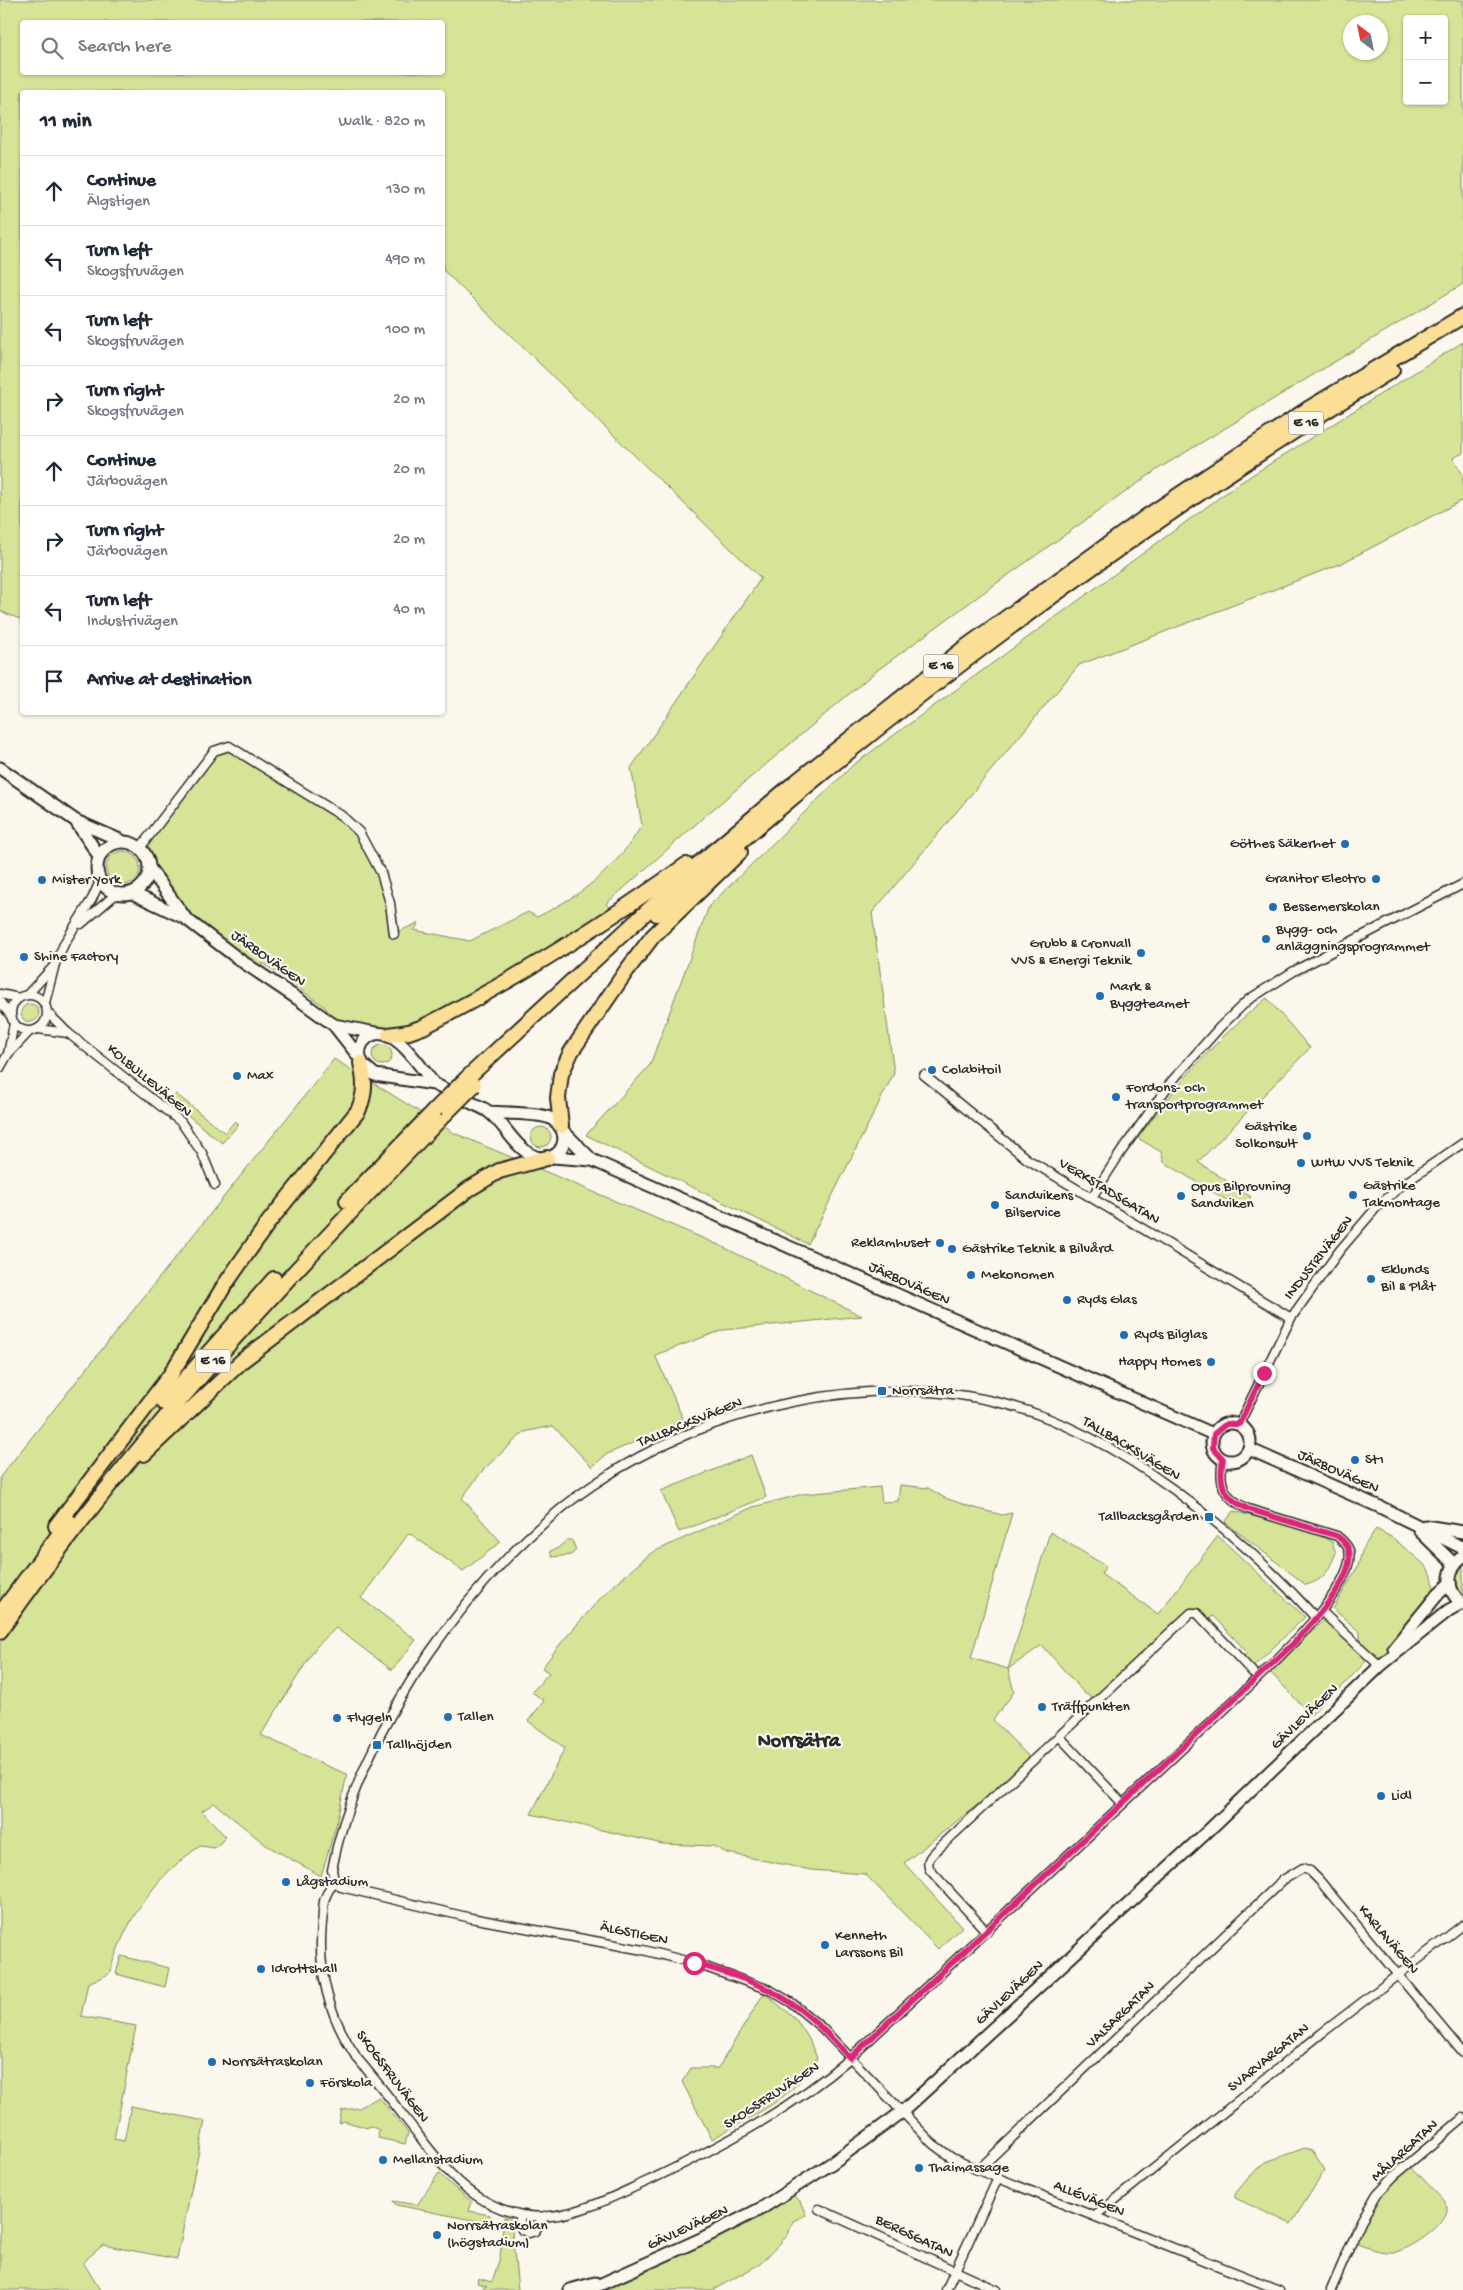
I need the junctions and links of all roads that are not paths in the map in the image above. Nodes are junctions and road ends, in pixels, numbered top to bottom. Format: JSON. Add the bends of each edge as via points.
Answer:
{"nodes":[{"id":1,"x":1463,"y":316,"type":"edge"},
{"id":2,"x":1463,"y":326,"type":"edge"},
{"id":3,"x":0,"y":768,"type":"edge"},
{"id":4,"x":795,"y":788,"type":"junction"},
{"id":5,"x":76,"y":821,"type":"junction"},
{"id":6,"x":122,"y":841,"type":"junction"},
{"id":7,"x":140,"y":848,"type":"junction"},
{"id":8,"x":99,"y":856,"type":"junction"},
{"id":9,"x":150,"y":869,"type":"junction"},
{"id":10,"x":100,"y":881,"type":"junction"},
{"id":11,"x":1463,"y":884,"type":"edge"},
{"id":12,"x":132,"y":893,"type":"junction"},
{"id":13,"x":116,"y":894,"type":"junction"},
{"id":14,"x":185,"y":918,"type":"junction"},
{"id":15,"x":74,"y":931,"type":"junction"},
{"id":16,"x":394,"y":934,"type":"dead end"},
{"id":17,"x":55,"y":964,"type":"junction"},
{"id":18,"x":0,"y":994,"type":"edge"},
{"id":19,"x":23,"y":996,"type":"junction"},
{"id":20,"x":0,"y":1002,"type":"edge"},
{"id":21,"x":45,"y":1003,"type":"junction"},
{"id":22,"x":48,"y":1013,"type":"junction"},
{"id":23,"x":12,"y":1019,"type":"junction"},
{"id":24,"x":334,"y":1025,"type":"junction"},
{"id":25,"x":38,"y":1029,"type":"junction"},
{"id":26,"x":29,"y":1032,"type":"junction"},
{"id":27,"x":68,"y":1033,"type":"junction"},
{"id":28,"x":383,"y":1034,"type":"junction"},
{"id":29,"x":8,"y":1054,"type":"junction"},
{"id":30,"x":360,"y":1060,"type":"junction"},
{"id":31,"x":0,"y":1068,"type":"edge"},
{"id":32,"x":924,"y":1075,"type":"dead end"},
{"id":33,"x":468,"y":1101,"type":"dead end"},
{"id":34,"x":442,"y":1110,"type":"junction"},
{"id":35,"x":489,"y":1112,"type":"junction"},
{"id":36,"x":562,"y":1129,"type":"junction"},
{"id":37,"x":1463,"y":1143,"type":"edge"},
{"id":38,"x":550,"y":1157,"type":"junction"},
{"id":39,"x":592,"y":1160,"type":"junction"},
{"id":40,"x":215,"y":1185,"type":"dead end"},
{"id":41,"x":1092,"y":1197,"type":"junction"},
{"id":42,"x":1291,"y":1318,"type":"junction"},
{"id":43,"x":1239,"y":1424,"type":"junction"},
{"id":44,"x":1214,"y":1434,"type":"junction"},
{"id":45,"x":1249,"y":1449,"type":"junction"},
{"id":46,"x":1223,"y":1459,"type":"junction"},
{"id":47,"x":109,"y":1484,"type":"junction"},
{"id":48,"x":1413,"y":1525,"type":"junction"},
{"id":49,"x":1463,"y":1532,"type":"edge"},
{"id":50,"x":1463,"y":1548,"type":"edge"},
{"id":51,"x":1463,"y":1556,"type":"edge"},
{"id":52,"x":1454,"y":1564,"type":"junction"},
{"id":53,"x":24,"y":1580,"type":"junction"},
{"id":54,"x":1450,"y":1583,"type":"junction"},
{"id":55,"x":1462,"y":1603,"type":"edge"},
{"id":56,"x":1322,"y":1611,"type":"junction"},
{"id":57,"x":0,"y":1614,"type":"edge"},
{"id":58,"x":1316,"y":1618,"type":"junction"},
{"id":59,"x":0,"y":1631,"type":"edge"},
{"id":60,"x":1380,"y":1666,"type":"junction"},
{"id":61,"x":1258,"y":1678,"type":"junction"},
{"id":62,"x":1059,"y":1736,"type":"junction"},
{"id":63,"x":1122,"y":1804,"type":"junction"},
{"id":64,"x":334,"y":1880,"type":"junction"},
{"id":65,"x":1283,"y":1880,"type":"joint"},
{"id":66,"x":1463,"y":1925,"type":"edge"},
{"id":67,"x":987,"y":1932,"type":"junction"},
{"id":68,"x":1398,"y":1974,"type":"junction"},
{"id":69,"x":1463,"y":2053,"type":"edge"},
{"id":70,"x":850,"y":2058,"type":"junction"},
{"id":71,"x":902,"y":2112,"type":"junction"},
{"id":72,"x":1463,"y":2118,"type":"edge"},
{"id":73,"x":978,"y":2170,"type":"junction"},
{"id":74,"x":998,"y":2178,"type":"junction"},
{"id":75,"x":820,"y":2209,"type":"dead end"},
{"id":76,"x":520,"y":2216,"type":"junction"},
{"id":77,"x":545,"y":2216,"type":"junction"},
{"id":78,"x":1096,"y":2216,"type":"junction"},
{"id":79,"x":955,"y":2272,"type":"junction"},
{"id":80,"x":613,"y":2278,"type":"junction"},
{"id":81,"x":570,"y":2290,"type":"edge"},
{"id":82,"x":588,"y":2290,"type":"edge"},
{"id":83,"x":946,"y":2290,"type":"edge"},
{"id":84,"x":997,"y":2290,"type":"edge"},
{"id":85,"x":1280,"y":2290,"type":"edge"},
{"id":86,"x":1331,"y":2290,"type":"edge"}],
"edges":[{"from":1,"to":4,"type":"highway","number":"E 16","via":[[1308,409],[1146,517],[963,649]]},
{"from":2,"to":4,"type":"highway","number":"E 16","via":[[1314,418],[1152,525],[968,657]]},
{"from":3,"to":5,"type":"main road"},
{"from":4,"to":28,"type":"highway","via":[[643,896],[533,966],[423,1027],[409,1032]]},
{"from":4,"to":34,"type":"highway","number":"E 16","bridge":true,"via":[[660,898]]},
{"from":4,"to":36,"type":"highway","via":[[732,860],[653,936],[626,970],[571,1052],[561,1074],[558,1098]]},
{"from":5,"to":6,"type":"main road"},
{"from":5,"to":8,"type":"main road"},
{"from":6,"to":7,"type":"main road"},
{"from":6,"to":8,"type":"main road","via":[[105,848]]},
{"from":7,"to":9,"type":"main road","via":[[146,854]]},
{"from":7,"to":16,"type":"street","via":[[214,751],[229,746],[342,816],[359,832],[381,874],[390,903]]},
{"from":8,"to":10,"type":"main road","via":[[97,873]]},
{"from":9,"to":12,"type":"main road","via":[[144,884]]},
{"from":9,"to":14,"type":"main road","name":"JÄRBOVÄGEN"},
{"from":10,"to":13,"type":"main road"},
{"from":10,"to":15,"type":"street"},
{"from":11,"to":41,"type":"street","via":[[1294,971],[1248,1000],[1171,1082]]},
{"from":12,"to":13,"type":"main road"},
{"from":12,"to":14,"type":"main road","name":"JÄRBOVÄGEN"},
{"from":13,"to":15,"type":"street"},
{"from":14,"to":24,"type":"main road","name":"JÄRBOVÄGEN"},
{"from":15,"to":17,"type":"street"},
{"from":17,"to":19,"type":"street"},
{"from":17,"to":21,"type":"street"},
{"from":18,"to":19,"type":"street"},
{"from":19,"to":21,"type":"street","via":[[37,996]]},
{"from":19,"to":23,"type":"street","via":[[12,1006]]},
{"from":20,"to":23,"type":"street"},
{"from":21,"to":22,"type":"street"},
{"from":22,"to":25,"type":"street","via":[[46,1022]]},
{"from":22,"to":27,"type":"street","name":"KOLBULLEVÄGEN"},
{"from":23,"to":26,"type":"street","via":[[20,1030]]},
{"from":23,"to":29,"type":"street"},
{"from":24,"to":28,"type":"main road","name":"JÄRBOVÄGEN"},
{"from":24,"to":30,"type":"main road","name":"JÄRBOVÄGEN"},
{"from":25,"to":26,"type":"street"},
{"from":25,"to":27,"type":"street"},
{"from":26,"to":29,"type":"street"},
{"from":27,"to":40,"type":"street","name":"KOLBULLEVÄGEN","via":[[181,1122],[202,1153]]},
{"from":28,"to":30,"type":"main road","via":[[370,1035],[362,1042]]},
{"from":28,"to":30,"type":"main road","name":"JÄRBOVÄGEN","via":[[402,1044],[439,1086],[374,1075]]},
{"from":29,"to":31,"type":"street"},
{"from":30,"to":53,"type":"highway","via":[[365,1082],[364,1097],[358,1111],[268,1223],[224,1286],[171,1374],[48,1536]]},
{"from":32,"to":41,"type":"street","name":"VERKSTADSGATAN","via":[[1027,1160]]},
{"from":33,"to":35,"type":"main road","name":"JÄRBOVÄGEN"},
{"from":34,"to":47,"type":"highway","number":"E 16","via":[[202,1374]]},
{"from":34,"to":53,"type":"highway","number":"E 16","via":[[315,1234],[194,1368],[101,1479]]},
{"from":35,"to":36,"type":"main road","name":"JÄRBOVÄGEN","via":[[549,1117]]},
{"from":35,"to":38,"type":"main road","name":"JÄRBOVÄGEN","via":[[528,1153]]},
{"from":36,"to":38,"type":"main road","via":[[563,1146]]},
{"from":36,"to":39,"type":"main road","name":"JÄRBOVÄGEN"},
{"from":37,"to":42,"type":"street","name":"INDUSTRIVÄGEN","via":[[1408,1180],[1376,1208],[1316,1280]]},
{"from":38,"to":39,"type":"main road","name":"JÄRBOVÄGEN"},
{"from":38,"to":47,"type":"highway","via":[[499,1171],[468,1189],[242,1360]]},
{"from":39,"to":44,"type":"main road","name":"JÄRBOVÄGEN"},
{"from":41,"to":42,"type":"street","name":"VERKSTADSGATAN"},
{"from":42,"to":43,"type":"street","name":"INDUSTRIVÄGEN"},
{"from":43,"to":44,"type":"main road","via":[[1226,1424]]},
{"from":43,"to":45,"type":"main road","via":[[1248,1434]]},
{"from":44,"to":46,"type":"main road","via":[[1213,1448]]},
{"from":45,"to":46,"type":"main road","via":[[1238,1459]]},
{"from":45,"to":48,"type":"main road","name":"JÄRBOVÄGEN"},
{"from":46,"to":56,"type":"street","name":"SKOGSFRUVÄGEN","via":[[1220,1480],[1235,1503],[1337,1536],[1345,1542],[1349,1550],[1347,1569]]},
{"from":47,"to":59,"type":"highway","number":"E 16"},
{"from":48,"to":49,"type":"main road"},
{"from":48,"to":50,"type":"main road","name":"JÄRBOVÄGEN"},
{"from":48,"to":52,"type":"main road","name":"JÄRBOVÄGEN"},
{"from":51,"to":52,"type":"main road"},
{"from":52,"to":54,"type":"main road"},
{"from":53,"to":57,"type":"highway","number":"E 16"},
{"from":54,"to":55,"type":"main road","name":"GÄVLEVÄGEN"},
{"from":54,"to":60,"type":"main road","name":"GÄVLEVÄGEN"},
{"from":55,"to":60,"type":"main road","name":"GÄVLEVÄGEN"},
{"from":56,"to":58,"type":"street","name":"SKOGSFRUVÄGEN"},
{"from":56,"to":60,"type":"street"},
{"from":58,"to":61,"type":"street","name":"SKOGSFRUVÄGEN"},
{"from":58,"to":64,"type":"street","name":"TALLBACKSVÄGEN","via":[[1224,1528],[1178,1494],[1097,1442],[1023,1410],[958,1394],[911,1391],[848,1394],[774,1407],[696,1432],[637,1458],[600,1480],[546,1522],[488,1579],[420,1666],[391,1715],[350,1806],[332,1870]]},
{"from":60,"to":71,"type":"main road","name":"GÄVLEVÄGEN","via":[[1207,1832]]},
{"from":61,"to":62,"type":"street","via":[[1197,1613],[1191,1614]]},
{"from":61,"to":63,"type":"street","name":"SKOGSFRUVÄGEN"},
{"from":62,"to":63,"type":"street"},
{"from":62,"to":67,"type":"street","via":[[929,1859],[930,1870]]},
{"from":63,"to":67,"type":"street","name":"SKOGSFRUVÄGEN"},
{"from":64,"to":70,"type":"street","name":"ÄLGSTIGEN","via":[[341,1887],[462,1916],[662,1954],[752,1982],[792,2003],[822,2028]]},
{"from":64,"to":76,"type":"street","name":"SKOGSFRUVÄGEN","via":[[324,1900],[321,1968],[326,1994],[346,2041],[458,2182],[486,2202]]},
{"from":65,"to":68,"type":"street","name":"KARLAVÄGEN","via":[[1303,1868],[1310,1871]]},
{"from":65,"to":73,"type":"street","name":"VALSARGATAN"},
{"from":66,"to":68,"type":"street","name":"SVARVARGATAN"},
{"from":67,"to":70,"type":"street","name":"SKOGSFRUVÄGEN"},
{"from":68,"to":69,"type":"street","name":"KARLAVÄGEN"},
{"from":68,"to":78,"type":"street","name":"SVARVARGATAN"},
{"from":70,"to":71,"type":"street","name":"ÄLGSTIGEN"},
{"from":70,"to":77,"type":"street","name":"SKOGSFRUVÄGEN","via":[[796,2101],[706,2153],[590,2206],[571,2213]]},
{"from":71,"to":73,"type":"street","name":"ALLÉVÄGEN","via":[[933,2144],[952,2158]]},
{"from":71,"to":80,"type":"main road","name":"GÄVLEVÄGEN","via":[[835,2161],[762,2208],[687,2246]]},
{"from":72,"to":86,"type":"street","name":"MÅLARGATAN","via":[[1377,2194],[1361,2221]]},
{"from":73,"to":74,"type":"street","name":"ALLÉVÄGEN"},
{"from":74,"to":78,"type":"street","name":"ALLÉVÄGEN"},
{"from":74,"to":79,"type":"street"},
{"from":75,"to":79,"type":"street","name":"BERGSGATAN"},
{"from":76,"to":77,"type":"street","name":"SKOGSFRUVÄGEN"},
{"from":76,"to":77,"type":"street","via":[[522,2230],[529,2233],[535,2231]]},
{"from":78,"to":85,"type":"street","name":"ALLÉVÄGEN"},
{"from":79,"to":83,"type":"street"},
{"from":79,"to":84,"type":"street","name":"BERGSGATAN"},
{"from":80,"to":81,"type":"main road","name":"GÄVLEVÄGEN"},
{"from":80,"to":82,"type":"main road","name":"GÄVLEVÄGEN"}]}
